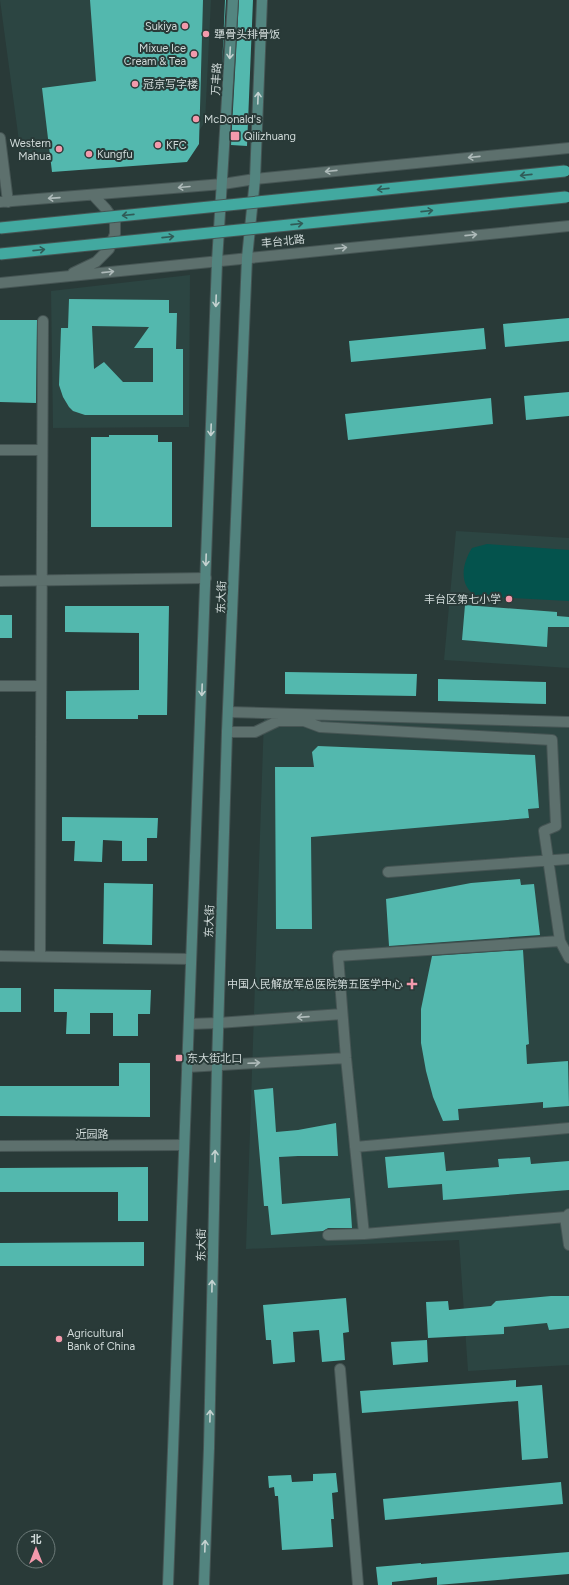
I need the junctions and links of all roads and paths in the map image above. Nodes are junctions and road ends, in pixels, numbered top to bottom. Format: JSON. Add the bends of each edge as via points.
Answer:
{"nodes":[{"id":1,"x":233,"y":0,"type":"edge"},
{"id":2,"x":262,"y":0,"type":"edge"},
{"id":3,"x":0,"y":138,"type":"edge"},
{"id":4,"x":569,"y":148,"type":"edge"},
{"id":5,"x":565,"y":171,"type":"dead end"},
{"id":6,"x":255,"y":179,"type":"junction"},
{"id":7,"x":222,"y":184,"type":"junction"},
{"id":8,"x":93,"y":195,"type":"junction"},
{"id":9,"x":566,"y":197,"type":"dead end"},
{"id":10,"x":4,"y":202,"type":"edge"},
{"id":11,"x":569,"y":226,"type":"edge"},
{"id":12,"x":0,"y":228,"type":"edge"},
{"id":13,"x":0,"y":254,"type":"edge"},
{"id":14,"x":247,"y":258,"type":"junction"},
{"id":15,"x":217,"y":262,"type":"junction"},
{"id":16,"x":66,"y":276,"type":"junction"},
{"id":17,"x":0,"y":283,"type":"edge"},
{"id":18,"x":43,"y":321,"type":"dead end"},
{"id":19,"x":0,"y":450,"type":"edge"},
{"id":20,"x":42,"y":450,"type":"junction"},
{"id":21,"x":206,"y":578,"type":"junction"},
{"id":22,"x":0,"y":581,"type":"edge"},
{"id":23,"x":42,"y":582,"type":"junction"},
{"id":24,"x":0,"y":686,"type":"edge"},
{"id":25,"x":41,"y":686,"type":"junction"},
{"id":26,"x":228,"y":712,"type":"junction"},
{"id":27,"x":569,"y":722,"type":"edge"},
{"id":28,"x":228,"y":732,"type":"junction"},
{"id":29,"x":569,"y":859,"type":"edge"},
{"id":30,"x":548,"y":861,"type":"junction"},
{"id":31,"x":388,"y":872,"type":"dead end"},
{"id":32,"x":560,"y":941,"type":"junction"},
{"id":33,"x":0,"y":956,"type":"edge"},
{"id":34,"x":40,"y":956,"type":"junction"},
{"id":35,"x":569,"y":958,"type":"edge"},
{"id":36,"x":191,"y":959,"type":"junction"},
{"id":37,"x":342,"y":1014,"type":"junction"},
{"id":38,"x":218,"y":1023,"type":"junction"},
{"id":39,"x":189,"y":1024,"type":"junction"},
{"id":40,"x":346,"y":1058,"type":"junction"},
{"id":41,"x":217,"y":1066,"type":"junction"},
{"id":42,"x":187,"y":1067,"type":"junction"},
{"id":43,"x":569,"y":1128,"type":"edge"},
{"id":44,"x":184,"y":1145,"type":"junction"},
{"id":45,"x":0,"y":1146,"type":"edge"},
{"id":46,"x":355,"y":1147,"type":"junction"},
{"id":47,"x":567,"y":1216,"type":"edge"},
{"id":48,"x":364,"y":1234,"type":"junction"},
{"id":49,"x":328,"y":1235,"type":"dead end"},
{"id":50,"x":569,"y":1245,"type":"edge"},
{"id":51,"x":340,"y":1369,"type":"dead end"},
{"id":52,"x":168,"y":1585,"type":"edge"},
{"id":53,"x":204,"y":1585,"type":"edge"},
{"id":54,"x":358,"y":1585,"type":"edge"}],
"edges":[{"from":1,"to":7,"type":"main road","name":"万丰路","one_way":true},
{"from":6,"to":2,"type":"main road","one_way":true},
{"from":3,"to":10,"type":"street"},
{"from":4,"to":6,"type":"street","one_way":true},
{"from":5,"to":12,"type":"highway","one_way":true,"bridge":true},
{"from":6,"to":7,"type":"street"},
{"from":6,"to":14,"type":"main road","name":"东大街"},
{"from":7,"to":8,"type":"street","one_way":true},
{"from":7,"to":15,"type":"main road","name":"万丰路"},
{"from":8,"to":10,"type":"street","one_way":true},
{"from":8,"to":16,"type":"street","via":[[115,222],[115,234],[109,249],[96,262]]},
{"from":13,"to":9,"type":"highway","name":"丰台北路","one_way":true,"bridge":true},
{"from":14,"to":11,"type":"street","name":"丰台北路","one_way":true},
{"from":14,"to":15,"type":"street","name":"丰台北路"},
{"from":14,"to":26,"type":"main road","name":"东大街"},
{"from":16,"to":15,"type":"street","name":"丰台北路","one_way":true},
{"from":15,"to":21,"type":"main road","name":"东大街","one_way":true},
{"from":16,"to":17,"type":"street","name":"丰台北路"},
{"from":18,"to":20,"type":"street"},
{"from":19,"to":20,"type":"street"},
{"from":20,"to":23,"type":"street"},
{"from":21,"to":23,"type":"street"},
{"from":21,"to":36,"type":"main road","name":"东大街","one_way":true},
{"from":22,"to":23,"type":"street"},
{"from":23,"to":25,"type":"street"},
{"from":24,"to":25,"type":"street"},
{"from":25,"to":34,"type":"street"},
{"from":26,"to":27,"type":"street"},
{"from":26,"to":28,"type":"main road","name":"东大街"},
{"from":28,"to":30,"type":"street","via":[[255,732],[278,721],[304,721],[320,728],[552,740],[556,826],[544,831]]},
{"from":28,"to":38,"type":"main road","name":"东大街"},
{"from":29,"to":30,"type":"street"},
{"from":30,"to":31,"type":"street"},
{"from":30,"to":32,"type":"street"},
{"from":32,"to":35,"type":"street"},
{"from":32,"to":37,"type":"street","via":[[338,956]]},
{"from":33,"to":34,"type":"street"},
{"from":34,"to":36,"type":"street"},
{"from":36,"to":39,"type":"main road","name":"东大街"},
{"from":37,"to":38,"type":"street","one_way":true},
{"from":37,"to":40,"type":"street"},
{"from":38,"to":39,"type":"street"},
{"from":38,"to":41,"type":"main road","name":"东大街"},
{"from":39,"to":42,"type":"main road","name":"东大街"},
{"from":41,"to":40,"type":"street","one_way":true},
{"from":40,"to":46,"type":"street"},
{"from":41,"to":42,"type":"street"},
{"from":53,"to":41,"type":"main road","name":"东大街","one_way":true},
{"from":42,"to":44,"type":"main road","name":"东大街"},
{"from":43,"to":46,"type":"street"},
{"from":44,"to":45,"type":"street","name":"近园路"},
{"from":44,"to":52,"type":"main road","name":"东大街"},
{"from":46,"to":48,"type":"street"},
{"from":47,"to":48,"type":"street"},
{"from":47,"to":50,"type":"street"},
{"from":48,"to":49,"type":"street"},
{"from":51,"to":54,"type":"street"}]}
